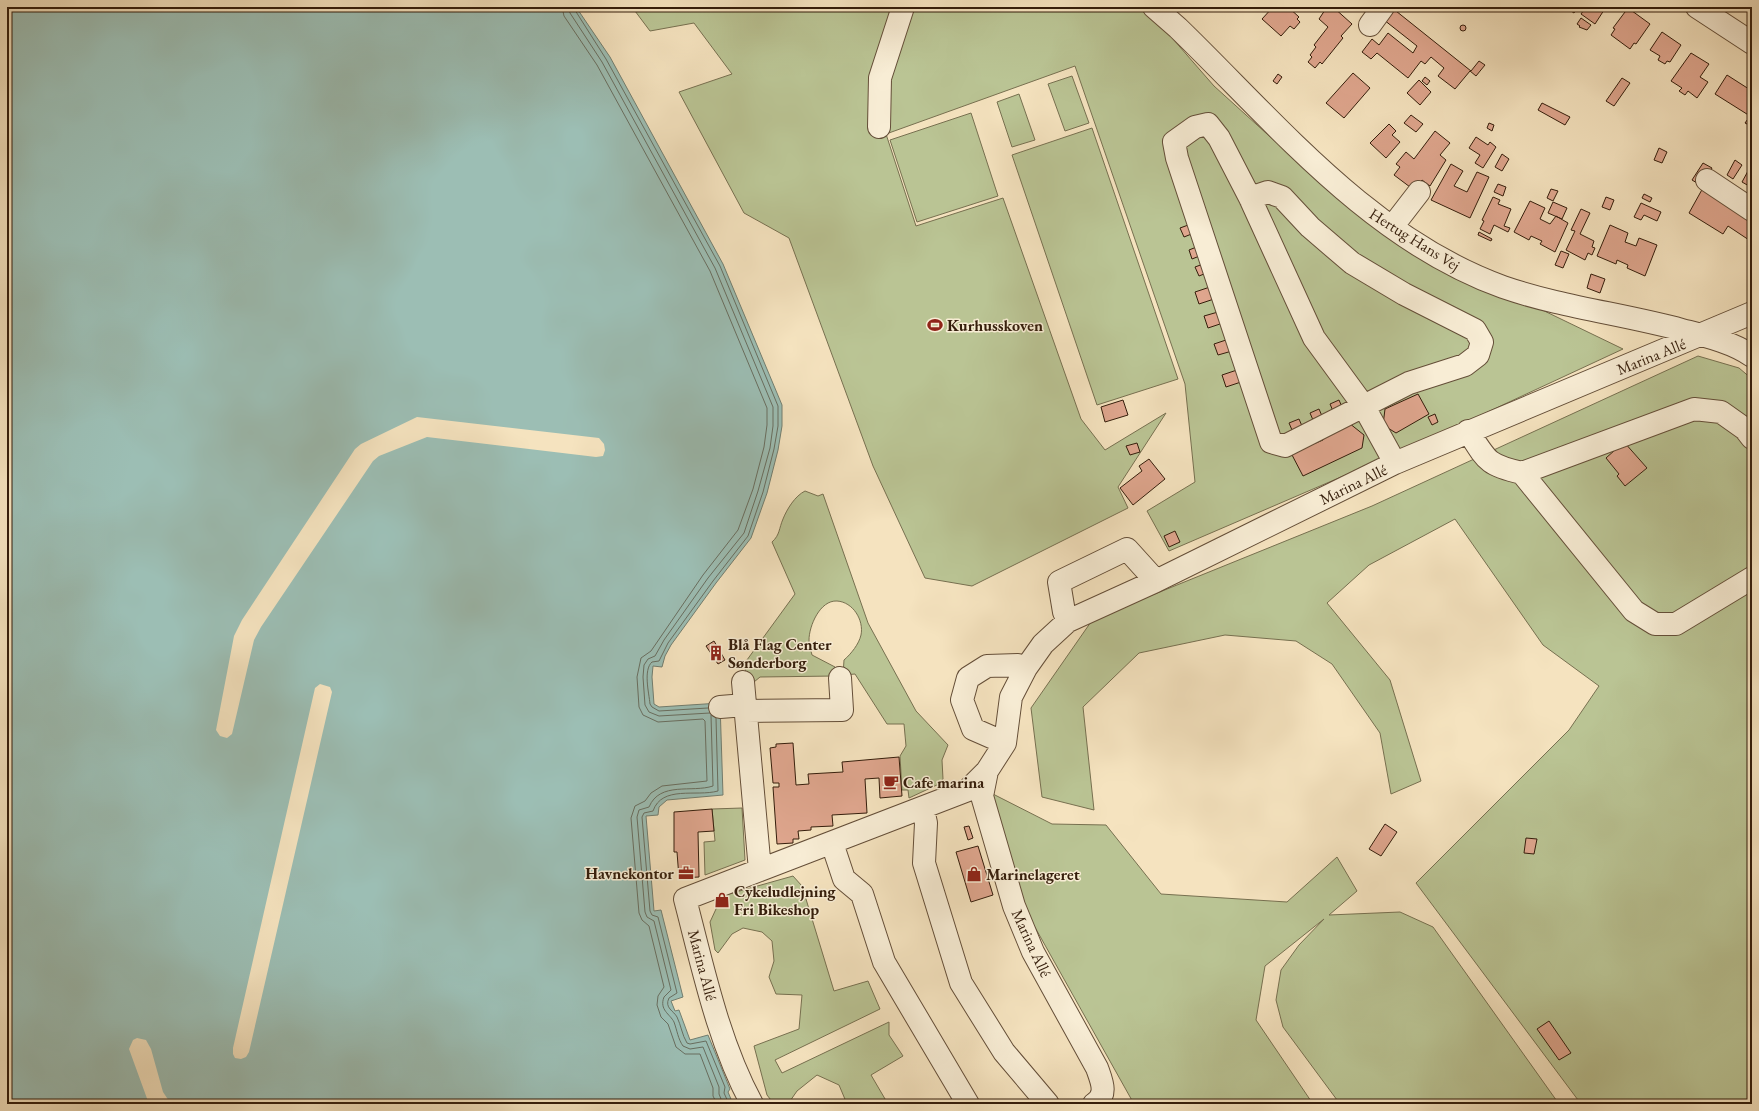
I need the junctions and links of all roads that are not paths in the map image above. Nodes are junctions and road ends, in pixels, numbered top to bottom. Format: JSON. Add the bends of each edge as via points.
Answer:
{"nodes":[{"id":1,"x":904,"y":7,"type":"edge"},
{"id":2,"x":1154,"y":7,"type":"edge"},
{"id":3,"x":1383,"y":7,"type":"edge"},
{"id":4,"x":1697,"y":7,"type":"edge"},
{"id":5,"x":1370,"y":25,"type":"dead end"},
{"id":6,"x":1752,"y":43,"type":"edge"},
{"id":7,"x":878,"y":126,"type":"dead end"},
{"id":8,"x":1707,"y":180,"type":"dead end"},
{"id":9,"x":1419,"y":192,"type":"dead end"},
{"id":10,"x":1250,"y":198,"type":"junction"},
{"id":11,"x":1752,"y":210,"type":"edge"},
{"id":12,"x":1392,"y":227,"type":"junction"},
{"id":13,"x":1752,"y":313,"type":"edge"},
{"id":14,"x":1703,"y":335,"type":"junction"},
{"id":15,"x":1748,"y":353,"type":"edge"},
{"id":16,"x":1359,"y":408,"type":"junction"},
{"id":17,"x":1468,"y":431,"type":"junction"},
{"id":18,"x":1752,"y":438,"type":"edge"},
{"id":19,"x":1389,"y":466,"type":"junction"},
{"id":20,"x":1522,"y":473,"type":"junction"},
{"id":21,"x":1752,"y":578,"type":"edge"},
{"id":22,"x":1156,"y":581,"type":"junction"},
{"id":23,"x":1068,"y":622,"type":"junction"},
{"id":24,"x":1026,"y":668,"type":"junction"},
{"id":25,"x":840,"y":678,"type":"dead end"},
{"id":26,"x":743,"y":682,"type":"dead end"},
{"id":27,"x":720,"y":707,"type":"dead end"},
{"id":28,"x":746,"y":708,"type":"junction"},
{"id":29,"x":1005,"y":743,"type":"junction"},
{"id":30,"x":987,"y":771,"type":"junction"},
{"id":31,"x":923,"y":809,"type":"junction"},
{"id":32,"x":832,"y":843,"type":"junction"},
{"id":33,"x":760,"y":870,"type":"junction"},
{"id":34,"x":752,"y":1104,"type":"edge"},
{"id":35,"x":968,"y":1104,"type":"edge"},
{"id":36,"x":1048,"y":1104,"type":"edge"},
{"id":37,"x":1094,"y":1104,"type":"edge"}],
"edges":[{"from":1,"to":7,"type":"street","via":[[880,78]]},
{"from":2,"to":12,"type":"street","name":"Hertug Hans Vej","via":[[1221,69],[1331,179]]},
{"from":3,"to":5,"type":"street"},
{"from":4,"to":6,"type":"street"},
{"from":8,"to":11,"type":"street"},
{"from":9,"to":12,"type":"street"},
{"from":10,"to":16,"type":"street","via":[[1314,338]]},
{"from":10,"to":16,"type":"street","via":[[1268,192],[1282,198],[1310,227],[1352,263],[1404,294],[1474,330],[1482,342],[1478,355],[1465,365],[1409,383]]},
{"from":10,"to":16,"type":"street","via":[[1219,138],[1208,124],[1194,127],[1174,142],[1177,158],[1272,442],[1285,446]]},
{"from":12,"to":14,"type":"street","name":"Hertug Hans Vej","via":[[1452,265],[1504,287],[1564,304]]},
{"from":13,"to":14,"type":"street","name":"Marina Allé"},
{"from":14,"to":15,"type":"street","name":"Hertug Hans Vej"},
{"from":14,"to":17,"type":"street","name":"Marina Allé"},
{"from":16,"to":19,"type":"street"},
{"from":17,"to":19,"type":"street","name":"Marina Allé"},
{"from":17,"to":20,"type":"street","via":[[1484,457],[1500,468]]},
{"from":18,"to":20,"type":"street","via":[[1745,429],[1721,412],[1694,408]]},
{"from":19,"to":22,"type":"street","name":"Marina Allé"},
{"from":20,"to":21,"type":"street","via":[[1634,611],[1654,624],[1676,624]]},
{"from":22,"to":23,"type":"street","name":"Marina Allé"},
{"from":22,"to":23,"type":"street","via":[[1128,549],[1059,582]]},
{"from":23,"to":24,"type":"street","name":"Marina Allé","via":[[1043,644]]},
{"from":24,"to":29,"type":"street","name":"Marina Allé","via":[[1011,697]]},
{"from":24,"to":29,"type":"street","via":[[1018,665],[987,666],[968,678],[962,700],[973,729]]},
{"from":25,"to":28,"type":"street","via":[[842,710]]},
{"from":26,"to":28,"type":"street"},
{"from":27,"to":28,"type":"street"},
{"from":28,"to":33,"type":"street"},
{"from":29,"to":30,"type":"street","name":"Marina Allé"},
{"from":30,"to":31,"type":"street","name":"Marina Allé","via":[[968,790]]},
{"from":30,"to":37,"type":"street","name":"Marina Allé","via":[[982,796],[1014,906],[1033,952],[1097,1068],[1104,1089],[1101,1100]]},
{"from":31,"to":32,"type":"street","name":"Marina Allé"},
{"from":31,"to":36,"type":"street","via":[[926,823],[924,864],[961,984],[1004,1052]]},
{"from":32,"to":33,"type":"street","name":"Marina Allé"},
{"from":32,"to":35,"type":"street","via":[[844,879],[862,894],[884,962]]},
{"from":33,"to":34,"type":"street","name":"Marina Allé","via":[[685,899],[710,996],[742,1084]]}]}
